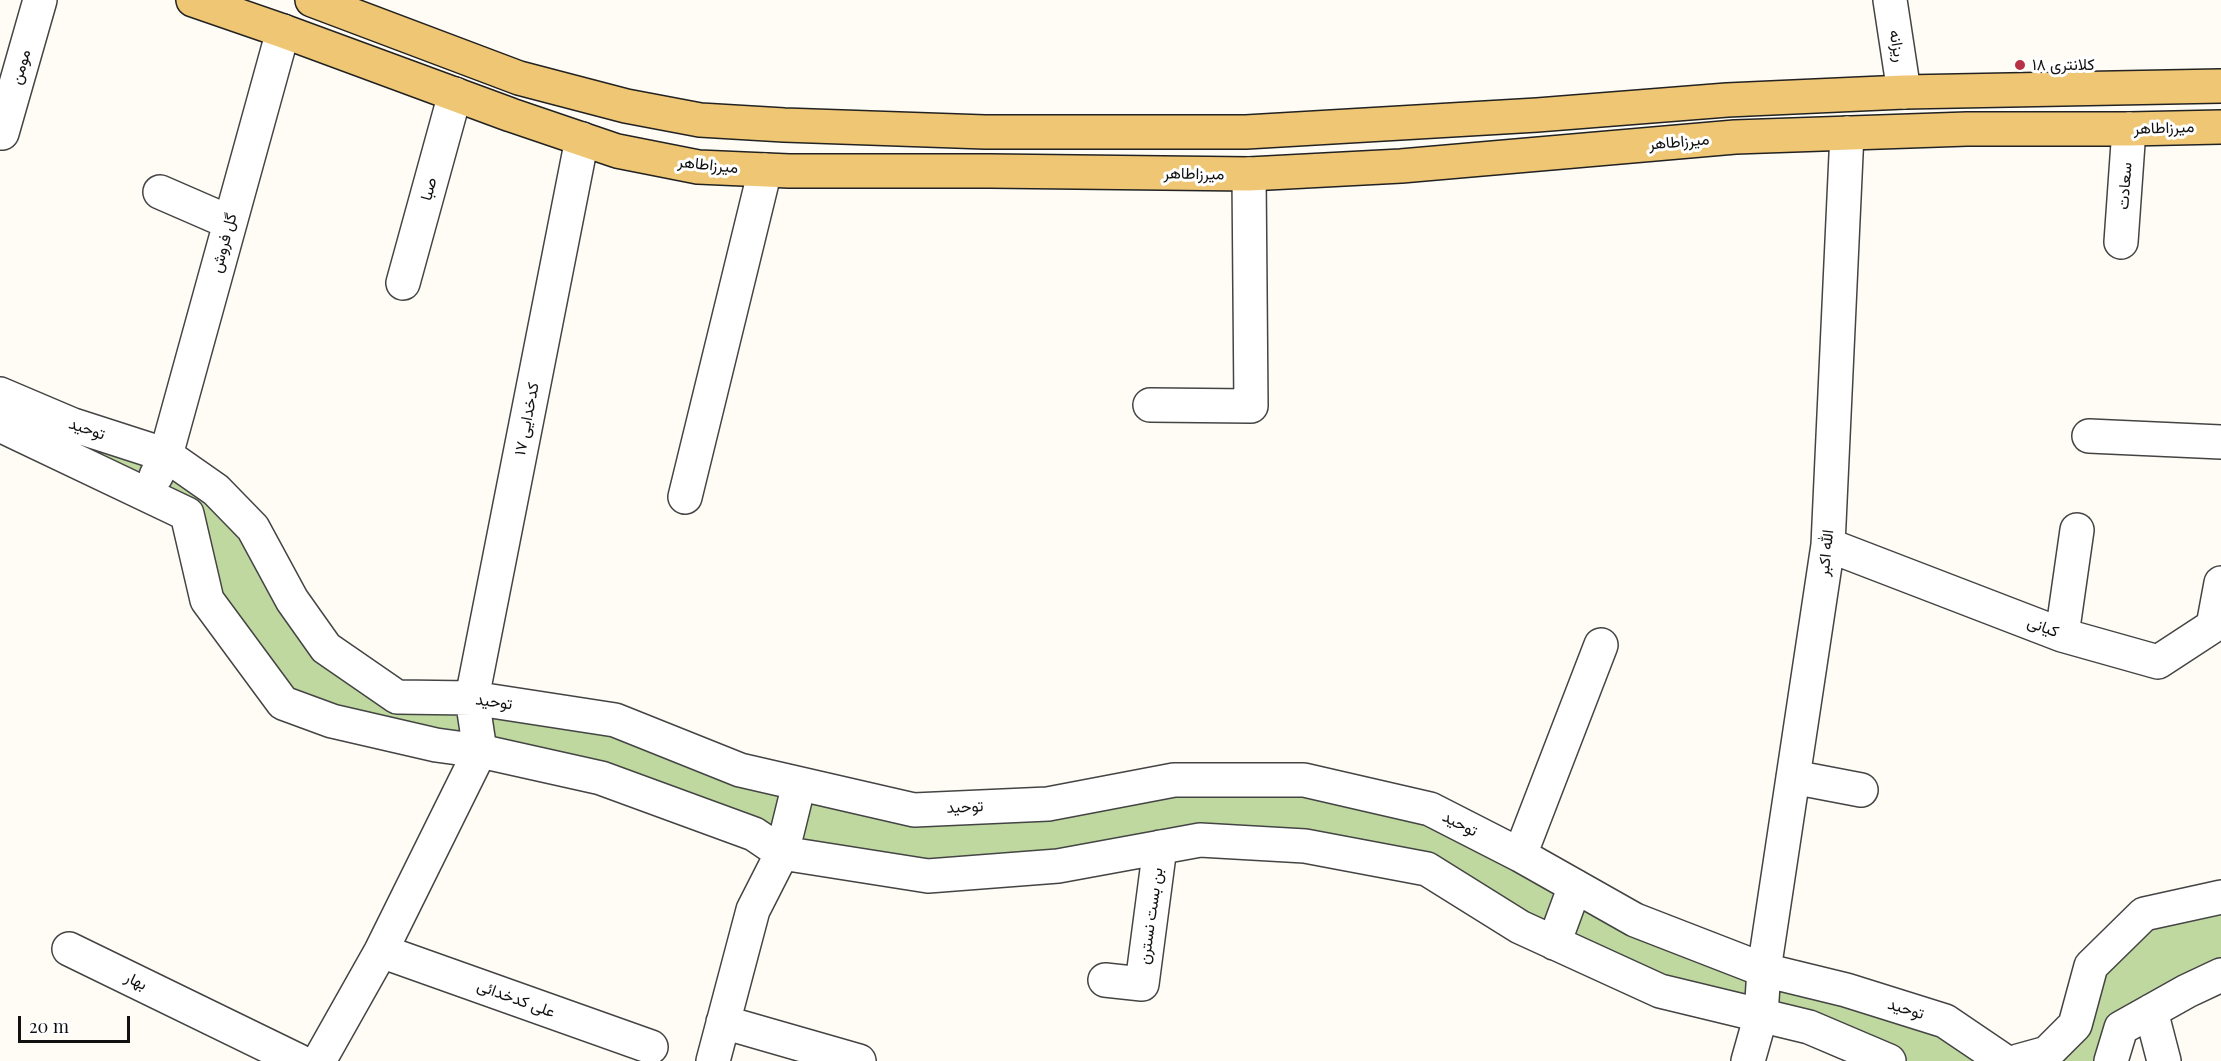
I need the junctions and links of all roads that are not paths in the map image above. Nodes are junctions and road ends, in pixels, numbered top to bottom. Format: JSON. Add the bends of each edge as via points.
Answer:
{"nodes":[{"id":1,"x":40,"y":0,"type":"edge"},
{"id":2,"x":193,"y":0,"type":"edge"},
{"id":3,"x":312,"y":0,"type":"edge"},
{"id":4,"x":1890,"y":0,"type":"edge"},
{"id":5,"x":283,"y":31,"type":"junction"},
{"id":6,"x":2221,"y":86,"type":"edge"},
{"id":7,"x":1904,"y":92,"type":"junction"},
{"id":8,"x":455,"y":94,"type":"junction"},
{"id":9,"x":2221,"y":127,"type":"edge"},
{"id":10,"x":2129,"y":129,"type":"junction"},
{"id":11,"x":2,"y":133,"type":"dead end"},
{"id":12,"x":1847,"y":133,"type":"junction"},
{"id":13,"x":582,"y":139,"type":"junction"},
{"id":14,"x":765,"y":170,"type":"junction"},
{"id":15,"x":1249,"y":174,"type":"junction"},
{"id":16,"x":160,"y":192,"type":"dead end"},
{"id":17,"x":230,"y":222,"type":"junction"},
{"id":18,"x":2121,"y":242,"type":"dead end"},
{"id":19,"x":403,"y":283,"type":"dead end"},
{"id":20,"x":0,"y":394,"type":"edge"},
{"id":21,"x":1150,"y":405,"type":"dead end"},
{"id":22,"x":0,"y":425,"type":"edge"},
{"id":23,"x":2089,"y":436,"type":"dead end"},
{"id":24,"x":2221,"y":442,"type":"edge"},
{"id":25,"x":166,"y":455,"type":"junction"},
{"id":26,"x":147,"y":497,"type":"junction"},
{"id":27,"x":685,"y":497,"type":"dead end"},
{"id":28,"x":2077,"y":530,"type":"dead end"},
{"id":29,"x":1828,"y":544,"type":"junction"},
{"id":30,"x":2221,"y":583,"type":"edge"},
{"id":31,"x":2062,"y":635,"type":"junction"},
{"id":32,"x":1601,"y":645,"type":"dead end"},
{"id":33,"x":472,"y":698,"type":"junction"},
{"id":34,"x":480,"y":751,"type":"junction"},
{"id":35,"x":1793,"y":777,"type":"junction"},
{"id":36,"x":799,"y":784,"type":"junction"},
{"id":37,"x":1862,"y":790,"type":"dead end"},
{"id":38,"x":1160,"y":847,"type":"junction"},
{"id":39,"x":782,"y":853,"type":"junction"},
{"id":40,"x":1520,"y":855,"type":"junction"},
{"id":41,"x":1575,"y":886,"type":"junction"},
{"id":42,"x":2221,"y":897,"type":"edge"},
{"id":43,"x":1554,"y":942,"type":"junction"},
{"id":44,"x":69,"y":949,"type":"dead end"},
{"id":45,"x":381,"y":951,"type":"junction"},
{"id":46,"x":1764,"y":970,"type":"junction"},
{"id":47,"x":2221,"y":975,"type":"edge"},
{"id":48,"x":1106,"y":980,"type":"dead end"},
{"id":49,"x":2151,"y":1011,"type":"junction"},
{"id":50,"x":1761,"y":1016,"type":"junction"},
{"id":51,"x":723,"y":1022,"type":"junction"},
{"id":52,"x":651,"y":1047,"type":"dead end"},
{"id":53,"x":2033,"y":1057,"type":"edge"},
{"id":54,"x":299,"y":1061,"type":"edge"},
{"id":55,"x":319,"y":1061,"type":"edge"},
{"id":56,"x":713,"y":1061,"type":"edge"},
{"id":57,"x":859,"y":1061,"type":"edge"},
{"id":58,"x":1748,"y":1061,"type":"edge"},
{"id":59,"x":1889,"y":1061,"type":"edge"},
{"id":60,"x":2004,"y":1061,"type":"edge"},
{"id":61,"x":2111,"y":1061,"type":"edge"},
{"id":62,"x":2164,"y":1061,"type":"edge"}],
"edges":[{"from":1,"to":11,"type":"street","name":"مومن"},
{"from":2,"to":5,"type":"main road","name":"میرزاطاهر"},
{"from":3,"to":7,"type":"main road","via":[[519,78],[626,106],[712,121],[986,132],[1246,132]]},
{"from":4,"to":7,"type":"street","name":"ریزانه"},
{"from":5,"to":8,"type":"main road","name":"میرزاطاهر"},
{"from":5,"to":17,"type":"street","name":"گل فروش"},
{"from":6,"to":7,"type":"main road"},
{"from":8,"to":13,"type":"main road","name":"میرزاطاهر"},
{"from":8,"to":19,"type":"street","name":"صبا"},
{"from":9,"to":10,"type":"main road","name":"میرزاطاهر"},
{"from":10,"to":12,"type":"main road","name":"میرزاطاهر"},
{"from":10,"to":18,"type":"street","name":"سعادت"},
{"from":12,"to":15,"type":"main road","name":"میرزاطاهر","via":[[1735,137],[1401,166]]},
{"from":12,"to":29,"type":"street","name":"الله اکبر"},
{"from":13,"to":14,"type":"main road","name":"میرزاطاهر","via":[[617,151],[698,167]]},
{"from":13,"to":33,"type":"street","name":"کدخدایی ۱۷"},
{"from":14,"to":15,"type":"main road","name":"میرزاطاهر"},
{"from":14,"to":27,"type":"street"},
{"from":15,"to":21,"type":"street","via":[[1251,406]]},
{"from":16,"to":17,"type":"street"},
{"from":17,"to":25,"type":"street","name":"گل فروش"},
{"from":20,"to":25,"type":"street","name":"توحید"},
{"from":22,"to":26,"type":"street","name":"توحید"},
{"from":23,"to":24,"type":"street"},
{"from":25,"to":26,"type":"street","name":"گل فروش"},
{"from":25,"to":33,"type":"street","name":"توحید","via":[[216,490],[253,528],[292,600],[326,648],[397,697]]},
{"from":26,"to":34,"type":"street","name":"توحید","via":[[187,514],[207,600],[283,703],[332,721],[436,746]]},
{"from":28,"to":31,"type":"street"},
{"from":29,"to":31,"type":"street","name":"کیانی"},
{"from":29,"to":35,"type":"street","name":"الله اکبر"},
{"from":30,"to":31,"type":"street","name":"کیانی","via":[[2213,626],[2158,662]]},
{"from":32,"to":40,"type":"street"},
{"from":33,"to":34,"type":"street","name":"کدخدایی ۱۷"},
{"from":33,"to":36,"type":"street","name":"توحید","via":[[615,720],[740,770]]},
{"from":34,"to":39,"type":"street","name":"توحید","via":[[601,778],[754,834]]},
{"from":34,"to":45,"type":"street"},
{"from":35,"to":37,"type":"street"},
{"from":35,"to":46,"type":"street","name":"الله اکبر"},
{"from":36,"to":39,"type":"street"},
{"from":36,"to":40,"type":"street","name":"توحید","via":[[914,810],[1048,804],[1174,780],[1304,780],[1430,809]]},
{"from":38,"to":39,"type":"street","name":"توحید","via":[[1058,866],[928,876]]},
{"from":38,"to":43,"type":"street","name":"توحید","via":[[1200,840],[1305,846],[1426,869],[1520,927]]},
{"from":38,"to":48,"type":"street","name":"بن بست نسترن","via":[[1142,984]]},
{"from":39,"to":51,"type":"street","via":[[753,910]]},
{"from":40,"to":41,"type":"street","name":"توحید"},
{"from":41,"to":43,"type":"street"},
{"from":41,"to":46,"type":"street","name":"توحید","via":[[1635,920]]},
{"from":42,"to":53,"type":"street","via":[[2144,914],[2091,966],[2075,1025]]},
{"from":43,"to":50,"type":"street","name":"توحید","via":[[1660,991]]},
{"from":44,"to":54,"type":"street","name":"بهار"},
{"from":45,"to":52,"type":"street","name":"علی کدخدائی"},
{"from":45,"to":55,"type":"street"},
{"from":46,"to":50,"type":"street","name":"الله اکبر"},
{"from":46,"to":60,"type":"street","name":"توحید","via":[[1946,1021]]},
{"from":47,"to":49,"type":"street"},
{"from":49,"to":61,"type":"street","via":[[2121,1028]]},
{"from":49,"to":62,"type":"street"},
{"from":50,"to":58,"type":"street","name":"الله اکبر"},
{"from":50,"to":59,"type":"street","name":"توحید","via":[[1809,1027]]},
{"from":51,"to":56,"type":"street"},
{"from":51,"to":57,"type":"street"}]}
